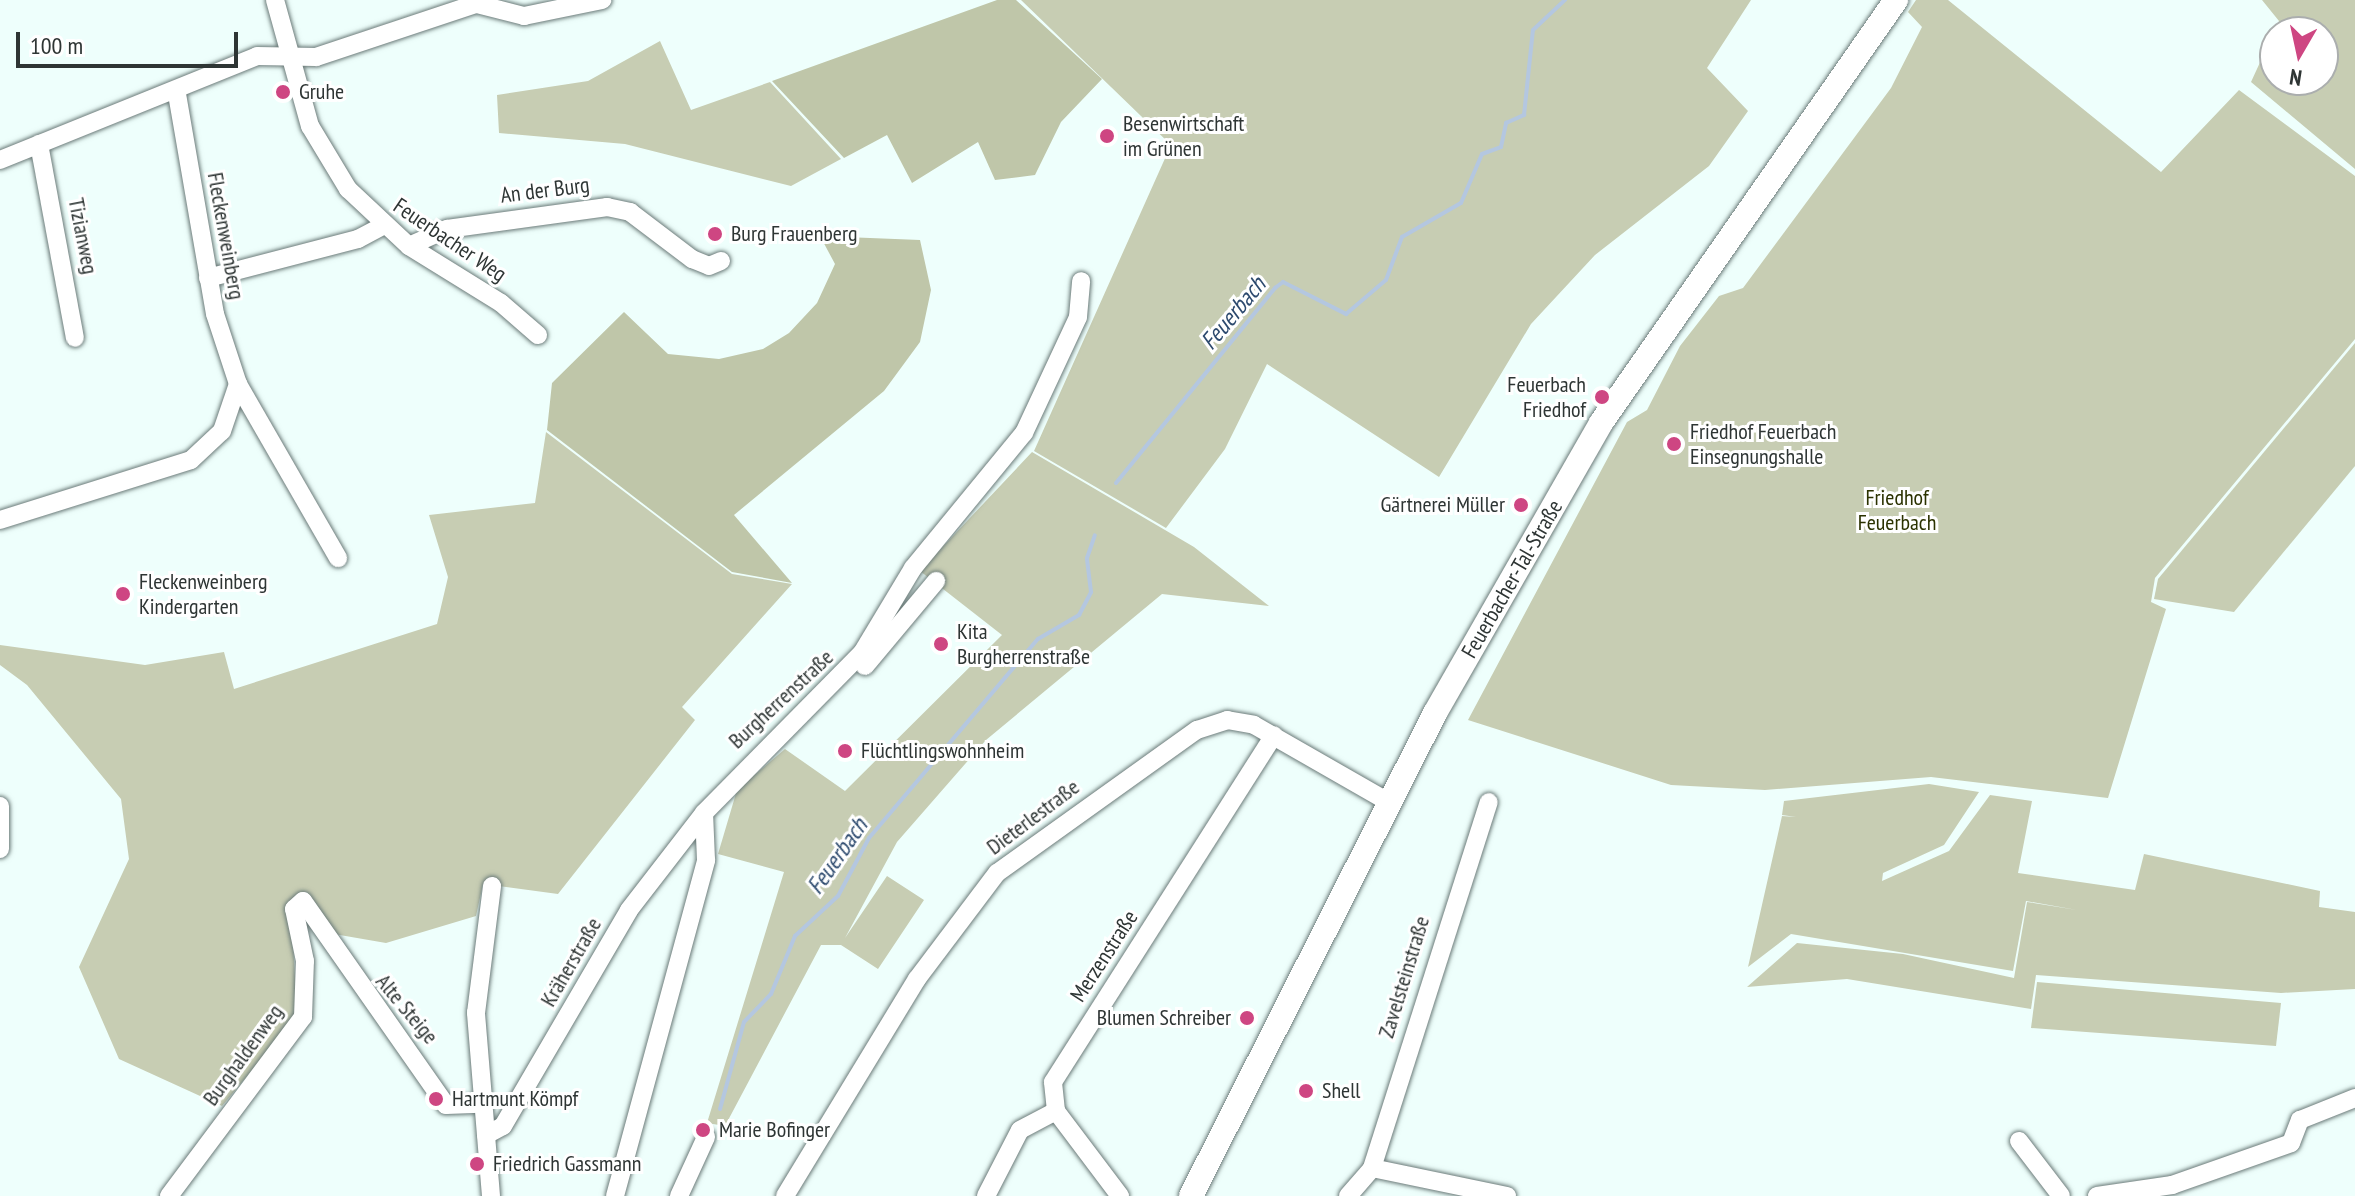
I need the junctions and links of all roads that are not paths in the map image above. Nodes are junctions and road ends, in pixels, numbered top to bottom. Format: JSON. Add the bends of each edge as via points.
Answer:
{"nodes":[{"id":1,"x":275,"y":0,"type":"edge"},
{"id":2,"x":602,"y":0,"type":"edge"},
{"id":3,"x":1896,"y":0,"type":"edge"},
{"id":4,"x":482,"y":2,"type":"edge"},
{"id":5,"x":288,"y":57,"type":"junction"},
{"id":6,"x":177,"y":94,"type":"junction"},
{"id":7,"x":39,"y":144,"type":"junction"},
{"id":8,"x":0,"y":160,"type":"edge"},
{"id":9,"x":382,"y":226,"type":"junction"},
{"id":10,"x":409,"y":246,"type":"junction"},
{"id":11,"x":721,"y":261,"type":"dead end"},
{"id":12,"x":208,"y":278,"type":"junction"},
{"id":13,"x":1081,"y":281,"type":"dead end"},
{"id":14,"x":538,"y":335,"type":"dead end"},
{"id":15,"x":75,"y":338,"type":"dead end"},
{"id":16,"x":238,"y":384,"type":"junction"},
{"id":17,"x":0,"y":520,"type":"edge"},
{"id":18,"x":338,"y":558,"type":"dead end"},
{"id":19,"x":936,"y":581,"type":"dead end"},
{"id":20,"x":836,"y":682,"type":"junction"},
{"id":21,"x":1274,"y":735,"type":"junction"},
{"id":22,"x":1489,"y":802,"type":"dead end"},
{"id":23,"x":1392,"y":804,"type":"junction"},
{"id":24,"x":0,"y":806,"type":"edge"},
{"id":25,"x":704,"y":813,"type":"junction"},
{"id":26,"x":0,"y":849,"type":"edge"},
{"id":27,"x":492,"y":886,"type":"dead end"},
{"id":28,"x":298,"y":926,"type":"joint"},
{"id":29,"x":2355,"y":1098,"type":"edge"},
{"id":30,"x":480,"y":1104,"type":"junction"},
{"id":31,"x":1056,"y":1111,"type":"junction"},
{"id":32,"x":486,"y":1135,"type":"junction"},
{"id":33,"x":706,"y":1137,"type":"dead end"},
{"id":34,"x":2019,"y":1141,"type":"dead end"},
{"id":35,"x":1372,"y":1168,"type":"junction"},
{"id":36,"x":169,"y":1196,"type":"edge"},
{"id":37,"x":491,"y":1196,"type":"edge"},
{"id":38,"x":615,"y":1196,"type":"edge"},
{"id":39,"x":679,"y":1196,"type":"edge"},
{"id":40,"x":785,"y":1196,"type":"edge"},
{"id":41,"x":986,"y":1196,"type":"edge"},
{"id":42,"x":1120,"y":1196,"type":"edge"},
{"id":43,"x":1191,"y":1196,"type":"edge"},
{"id":44,"x":1348,"y":1196,"type":"edge"},
{"id":45,"x":1507,"y":1196,"type":"edge"},
{"id":46,"x":2061,"y":1196,"type":"edge"},
{"id":47,"x":2097,"y":1196,"type":"edge"}],
"edges":[{"from":1,"to":5,"type":"street","name":"Feuerbacher Weg"},
{"from":2,"to":4,"type":"street","via":[[524,16]]},
{"from":3,"to":23,"type":"main road","name":"Feuerbacher-Tal-Straße","via":[[1636,366],[1435,713]]},
{"from":4,"to":5,"type":"street","via":[[316,57]]},
{"from":5,"to":6,"type":"street","via":[[257,56]]},
{"from":5,"to":9,"type":"street","name":"Feuerbacher Weg","via":[[327,157]]},
{"from":6,"to":7,"type":"street"},
{"from":6,"to":12,"type":"street","name":"Fleckenweinberg"},
{"from":7,"to":8,"type":"street"},
{"from":7,"to":15,"type":"street","name":"Tizianweg"},
{"from":9,"to":10,"type":"street","name":"Feuerbacher Weg"},
{"from":9,"to":12,"type":"street","via":[[358,239]]},
{"from":10,"to":11,"type":"street","name":"An der Burg","via":[[447,229],[607,207],[630,212],[692,259],[709,266]]},
{"from":10,"to":14,"type":"street","name":"Feuerbacher Weg"},
{"from":12,"to":16,"type":"street","name":"Fleckenweinberg"},
{"from":13,"to":20,"type":"street","name":"Burgherrenstraße","via":[[1078,317],[1024,433],[913,568]]},
{"from":16,"to":17,"type":"street","via":[[222,431],[191,460]]},
{"from":16,"to":18,"type":"street","name":"Fleckenweinberg"},
{"from":19,"to":20,"type":"street","via":[[854,678]]},
{"from":20,"to":25,"type":"street","name":"Burgherrenstraße"},
{"from":21,"to":23,"type":"street","name":"Dieterlestraße"},
{"from":21,"to":31,"type":"street","name":"Merzenstraße","via":[[1056,1075]]},
{"from":21,"to":40,"type":"street","name":"Dieterlestraße","via":[[1227,720],[1197,730],[997,873],[917,979]]},
{"from":22,"to":35,"type":"street","name":"Zavelsteinstraße"},
{"from":23,"to":43,"type":"main road","name":"Feuerbacher-Tal-Straße"},
{"from":24,"to":26,"type":"street"},
{"from":25,"to":32,"type":"street","name":"Kräherstraße","via":[[629,910],[503,1126]]},
{"from":25,"to":38,"type":"street","via":[[706,860]]},
{"from":27,"to":30,"type":"street","via":[[476,1013]]},
{"from":28,"to":30,"type":"street","name":"Alte Steige","via":[[294,909],[309,903],[363,997],[426,1069],[446,1105]]},
{"from":28,"to":36,"type":"street","name":"Burghaldenweg","via":[[303,1017]]},
{"from":29,"to":47,"type":"street","via":[[2300,1120],[2291,1143],[2172,1185]]},
{"from":30,"to":32,"type":"street"},
{"from":31,"to":41,"type":"street","via":[[1020,1130]]},
{"from":31,"to":42,"type":"street"},
{"from":32,"to":37,"type":"street"},
{"from":33,"to":39,"type":"street"},
{"from":34,"to":46,"type":"street"},
{"from":35,"to":44,"type":"street","name":"Zavelsteinstraße"},
{"from":35,"to":45,"type":"street"}]}
